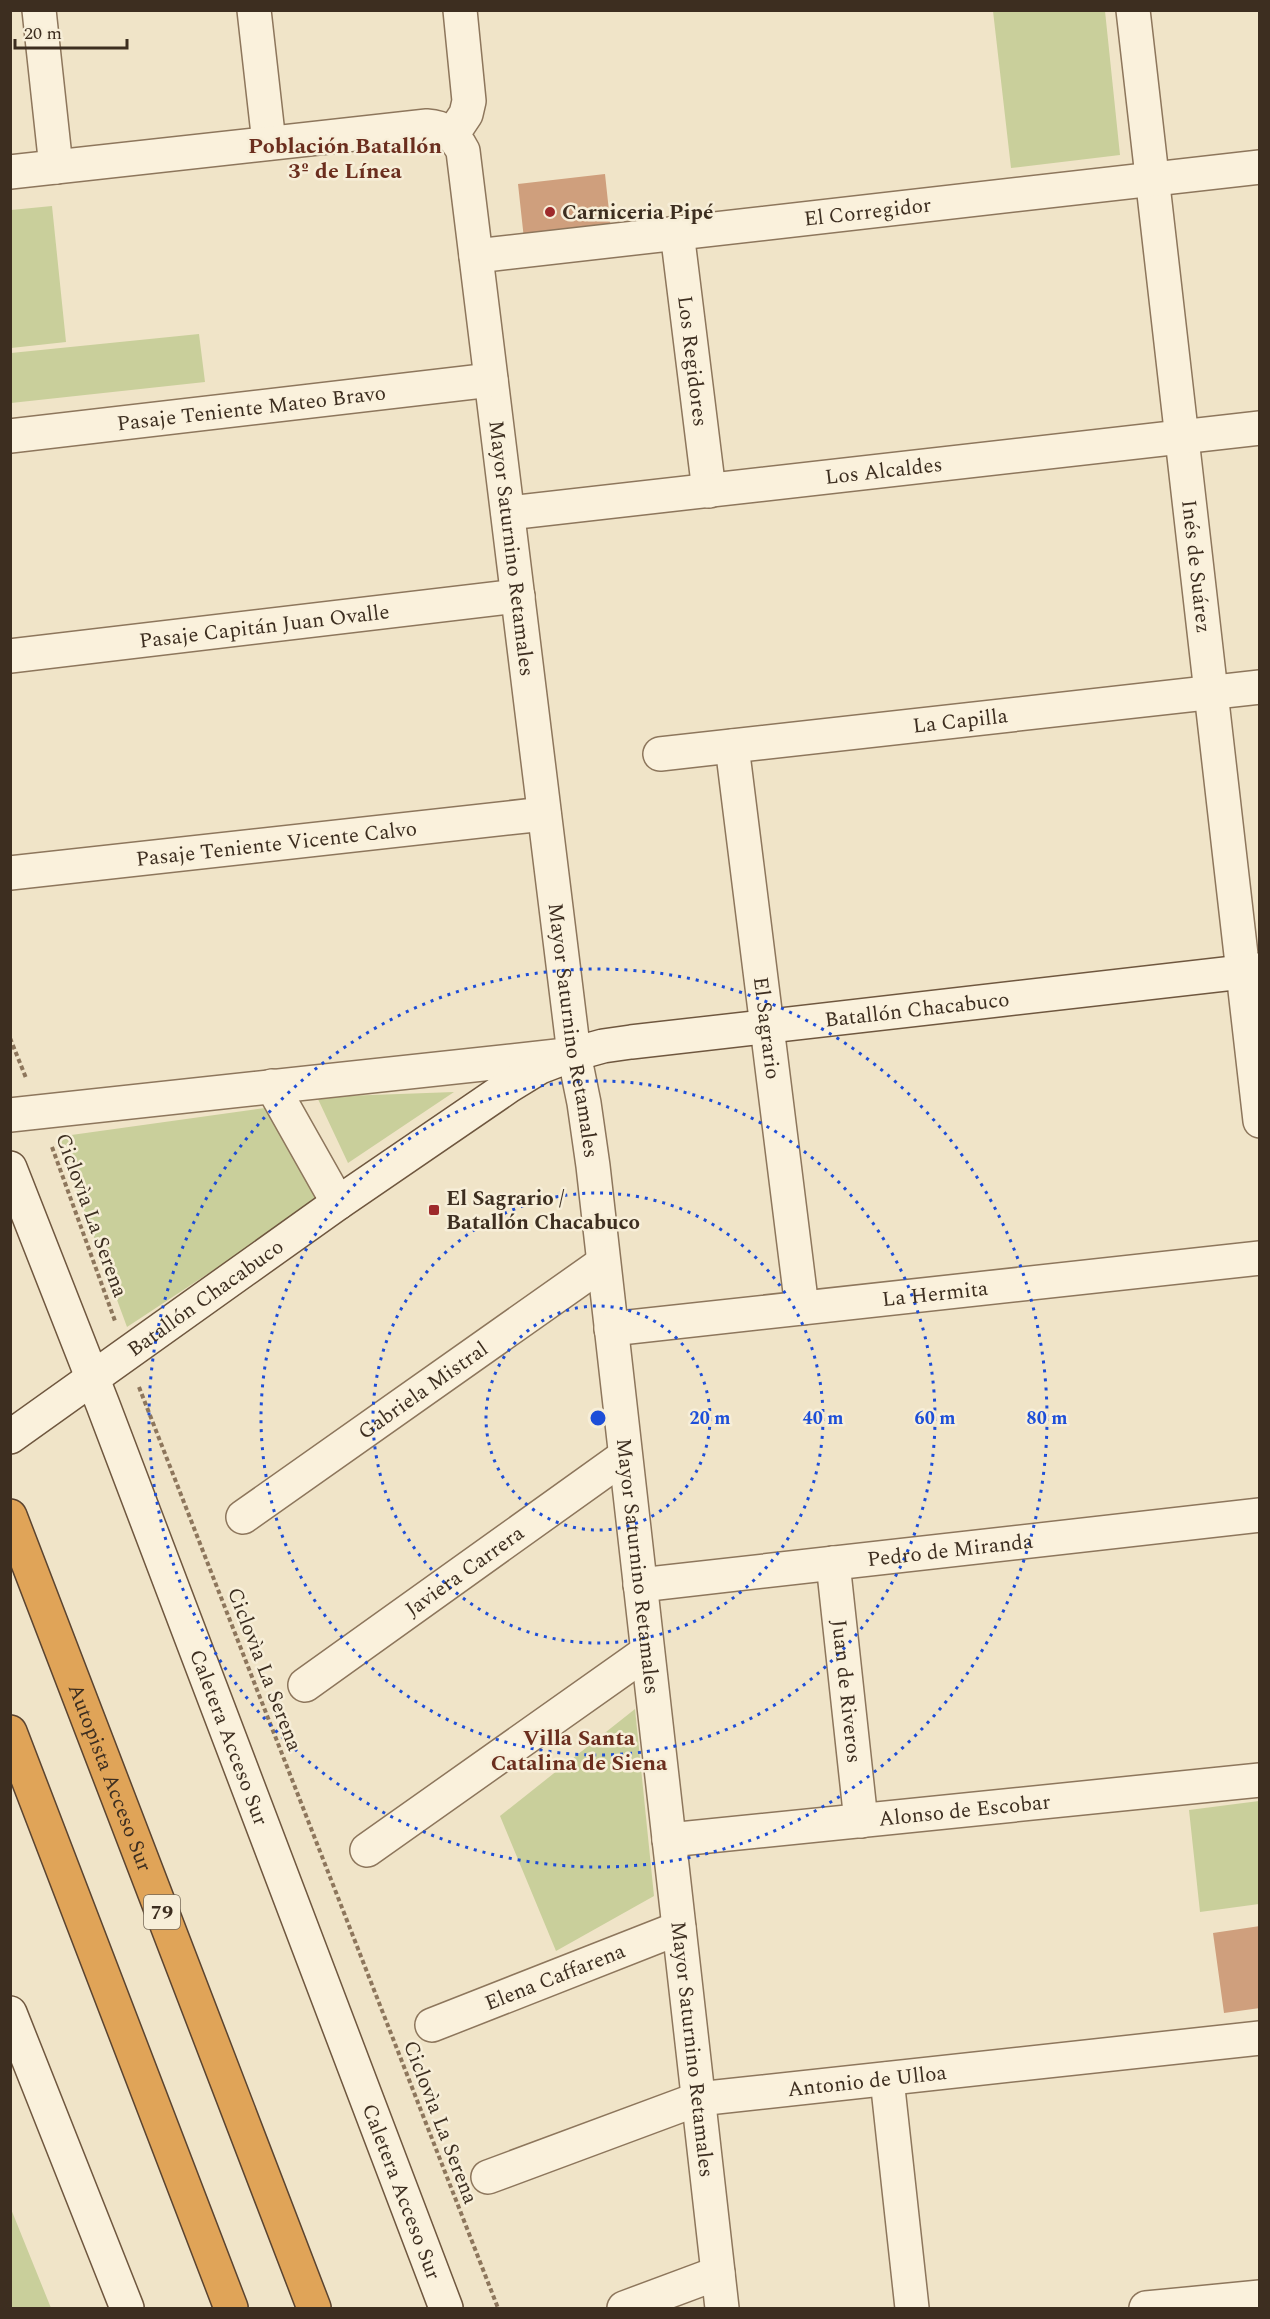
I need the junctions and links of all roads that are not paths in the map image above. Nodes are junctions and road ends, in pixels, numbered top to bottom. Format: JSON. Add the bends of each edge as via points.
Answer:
{"nodes":[{"id":1,"x":39,"y":10,"type":"edge"},
{"id":2,"x":254,"y":10,"type":"edge"},
{"id":3,"x":460,"y":10,"type":"edge"},
{"id":4,"x":1133,"y":10,"type":"edge"},
{"id":5,"x":452,"y":135,"type":"junction"},
{"id":6,"x":270,"y":143,"type":"junction"},
{"id":7,"x":56,"y":167,"type":"junction"},
{"id":8,"x":1260,"y":167,"type":"edge"},
{"id":9,"x":10,"y":172,"type":"edge"},
{"id":10,"x":1152,"y":180,"type":"junction"},
{"id":11,"x":677,"y":232,"type":"junction"},
{"id":12,"x":476,"y":256,"type":"junction"},
{"id":13,"x":491,"y":380,"type":"junction"},
{"id":14,"x":1260,"y":428,"type":"edge"},
{"id":15,"x":10,"y":436,"type":"edge"},
{"id":16,"x":1181,"y":437,"type":"junction"},
{"id":17,"x":709,"y":490,"type":"junction"},
{"id":18,"x":508,"y":513,"type":"junction"},
{"id":19,"x":518,"y":596,"type":"junction"},
{"id":20,"x":10,"y":656,"type":"edge"},
{"id":21,"x":1260,"y":687,"type":"edge"},
{"id":22,"x":1210,"y":692,"type":"junction"},
{"id":23,"x":732,"y":746,"type":"junction"},
{"id":24,"x":660,"y":754,"type":"dead end"},
{"id":25,"x":544,"y":814,"type":"junction"},
{"id":26,"x":10,"y":873,"type":"edge"},
{"id":27,"x":1251,"y":971,"type":"edge"},
{"id":28,"x":767,"y":1026,"type":"junction"},
{"id":29,"x":574,"y":1054,"type":"junction"},
{"id":30,"x":272,"y":1086,"type":"junction"},
{"id":31,"x":25,"y":1113,"type":"edge"},
{"id":32,"x":1260,"y":1121,"type":"edge"},
{"id":33,"x":10,"y":1168,"type":"edge"},
{"id":34,"x":338,"y":1203,"type":"junction"},
{"id":35,"x":1260,"y":1258,"type":"edge"},
{"id":36,"x":603,"y":1263,"type":"junction"},
{"id":37,"x":802,"y":1308,"type":"junction"},
{"id":38,"x":611,"y":1329,"type":"junction"},
{"id":39,"x":82,"y":1385,"type":"junction"},
{"id":40,"x":10,"y":1437,"type":"edge"},
{"id":41,"x":625,"y":1456,"type":"junction"},
{"id":42,"x":1260,"y":1515,"type":"edge"},
{"id":43,"x":10,"y":1516,"type":"edge"},
{"id":44,"x":243,"y":1517,"type":"dead end"},
{"id":45,"x":833,"y":1563,"type":"junction"},
{"id":46,"x":640,"y":1585,"type":"junction"},
{"id":47,"x":647,"y":1652,"type":"junction"},
{"id":48,"x":305,"y":1685,"type":"dead end"},
{"id":49,"x":10,"y":1732,"type":"edge"},
{"id":50,"x":1260,"y":1780,"type":"edge"},
{"id":51,"x":861,"y":1821,"type":"junction"},
{"id":52,"x":669,"y":1840,"type":"junction"},
{"id":53,"x":367,"y":1850,"type":"dead end"},
{"id":54,"x":679,"y":1929,"type":"junction"},
{"id":55,"x":10,"y":2013,"type":"edge"},
{"id":56,"x":432,"y":2025,"type":"dead end"},
{"id":57,"x":1260,"y":2038,"type":"edge"},
{"id":58,"x":888,"y":2079,"type":"junction"},
{"id":59,"x":698,"y":2099,"type":"junction"},
{"id":60,"x":488,"y":2177,"type":"dead end"},
{"id":61,"x":718,"y":2273,"type":"junction"},
{"id":62,"x":1260,"y":2296,"type":"edge"},
{"id":63,"x":127,"y":2308,"type":"edge"},
{"id":64,"x":231,"y":2308,"type":"edge"},
{"id":65,"x":314,"y":2308,"type":"edge"},
{"id":66,"x":446,"y":2308,"type":"edge"},
{"id":67,"x":624,"y":2308,"type":"edge"},
{"id":68,"x":722,"y":2308,"type":"edge"},
{"id":69,"x":912,"y":2308,"type":"edge"},
{"id":70,"x":1146,"y":2308,"type":"edge"}],
"edges":[{"from":1,"to":7,"type":"street"},
{"from":2,"to":6,"type":"street"},
{"from":3,"to":5,"type":"street","via":[[469,101],[466,114]]},
{"from":4,"to":10,"type":"street","name":"Inés de Suárez"},
{"from":5,"to":6,"type":"street","via":[[445,129],[427,126]]},
{"from":5,"to":12,"type":"street","name":"Mayor Saturnino Retamales","via":[[463,151]]},
{"from":6,"to":7,"type":"street"},
{"from":7,"to":9,"type":"street"},
{"from":8,"to":10,"type":"street","name":"El Corregidor"},
{"from":10,"to":11,"type":"street","name":"El Corregidor"},
{"from":10,"to":16,"type":"street","name":"Inés de Suárez"},
{"from":11,"to":12,"type":"street","name":"El Corregidor"},
{"from":11,"to":17,"type":"street","name":"Los Regidores"},
{"from":12,"to":13,"type":"street","name":"Mayor Saturnino Retamales"},
{"from":13,"to":15,"type":"street","name":"Pasaje Teniente Mateo Bravo"},
{"from":13,"to":18,"type":"street","name":"Mayor Saturnino Retamales"},
{"from":14,"to":16,"type":"street","name":"Los Alcaldes"},
{"from":16,"to":17,"type":"street","name":"Los Alcaldes"},
{"from":16,"to":22,"type":"street","name":"Inés de Suárez"},
{"from":17,"to":18,"type":"street","name":"Los Alcaldes"},
{"from":18,"to":19,"type":"street","name":"Mayor Saturnino Retamales"},
{"from":19,"to":20,"type":"street","name":"Pasaje Capitán Juan Ovalle"},
{"from":19,"to":25,"type":"street","name":"Mayor Saturnino Retamales"},
{"from":21,"to":22,"type":"street","name":"La Capilla"},
{"from":22,"to":23,"type":"street","name":"La Capilla"},
{"from":22,"to":27,"type":"street","name":"Inés de Suárez"},
{"from":23,"to":24,"type":"street","name":"La Capilla"},
{"from":23,"to":28,"type":"street","name":"El Sagrario"},
{"from":25,"to":26,"type":"street","name":"Pasaje Teniente Vicente Calvo"},
{"from":25,"to":29,"type":"street","name":"Mayor Saturnino Retamales"},
{"from":27,"to":28,"type":"street","name":"Batallón Chacabuco"},
{"from":27,"to":32,"type":"street","name":"Inés de Suárez"},
{"from":28,"to":29,"type":"street","name":"Batallón Chacabuco","via":[[603,1046]]},
{"from":28,"to":37,"type":"street","name":"El Sagrario"},
{"from":29,"to":30,"type":"street","name":"Batallón Chacabuco"},
{"from":29,"to":34,"type":"street","name":"Batallón Chacabuco","via":[[529,1073]]},
{"from":29,"to":36,"type":"street","name":"Mayor Saturnino Retamales","via":[[587,1123]]},
{"from":30,"to":31,"type":"street","name":"Batallón Chacabuco"},
{"from":30,"to":34,"type":"street"},
{"from":33,"to":39,"type":"street","name":"Caletera Acceso Sur"},
{"from":34,"to":39,"type":"street","name":"Batallón Chacabuco"},
{"from":35,"to":37,"type":"street","name":"La Hermita"},
{"from":36,"to":38,"type":"street","name":"Mayor Saturnino Retamales"},
{"from":36,"to":44,"type":"street","name":"Gabriela Mistral"},
{"from":37,"to":38,"type":"street","name":"La Hermita"},
{"from":38,"to":41,"type":"street","name":"Mayor Saturnino Retamales"},
{"from":39,"to":40,"type":"street","name":"Batallón Chacabuco"},
{"from":39,"to":66,"type":"street","name":"Caletera Acceso Sur"},
{"from":41,"to":46,"type":"street","name":"Mayor Saturnino Retamales"},
{"from":41,"to":48,"type":"street","name":"Javiera Carrera"},
{"from":42,"to":45,"type":"street","name":"Pedro de Miranda"},
{"from":43,"to":65,"type":"highway","name":"Autopista Acceso Sur","number":"79"},
{"from":45,"to":46,"type":"street","name":"Pedro de Miranda"},
{"from":45,"to":51,"type":"street","name":"Juan de Riveros"},
{"from":46,"to":47,"type":"street","name":"Mayor Saturnino Retamales"},
{"from":47,"to":52,"type":"street","name":"Mayor Saturnino Retamales"},
{"from":47,"to":53,"type":"street"},
{"from":49,"to":64,"type":"highway"},
{"from":50,"to":51,"type":"street","name":"Alonso de Escobar"},
{"from":51,"to":52,"type":"street","name":"Alonso de Escobar"},
{"from":52,"to":54,"type":"street","name":"Mayor Saturnino Retamales"},
{"from":54,"to":56,"type":"street","name":"Elena Caffarena"},
{"from":54,"to":59,"type":"street","name":"Mayor Saturnino Retamales"},
{"from":55,"to":63,"type":"street"},
{"from":57,"to":58,"type":"street","name":"Antonio de Ulloa"},
{"from":58,"to":59,"type":"street","name":"Antonio de Ulloa"},
{"from":58,"to":69,"type":"street"},
{"from":59,"to":60,"type":"street","name":"Antonio de Ulloa"},
{"from":59,"to":61,"type":"street","name":"Mayor Saturnino Retamales"},
{"from":61,"to":67,"type":"street"},
{"from":61,"to":68,"type":"street","name":"Mayor Saturnino Retamales"},
{"from":62,"to":70,"type":"street"}]}
